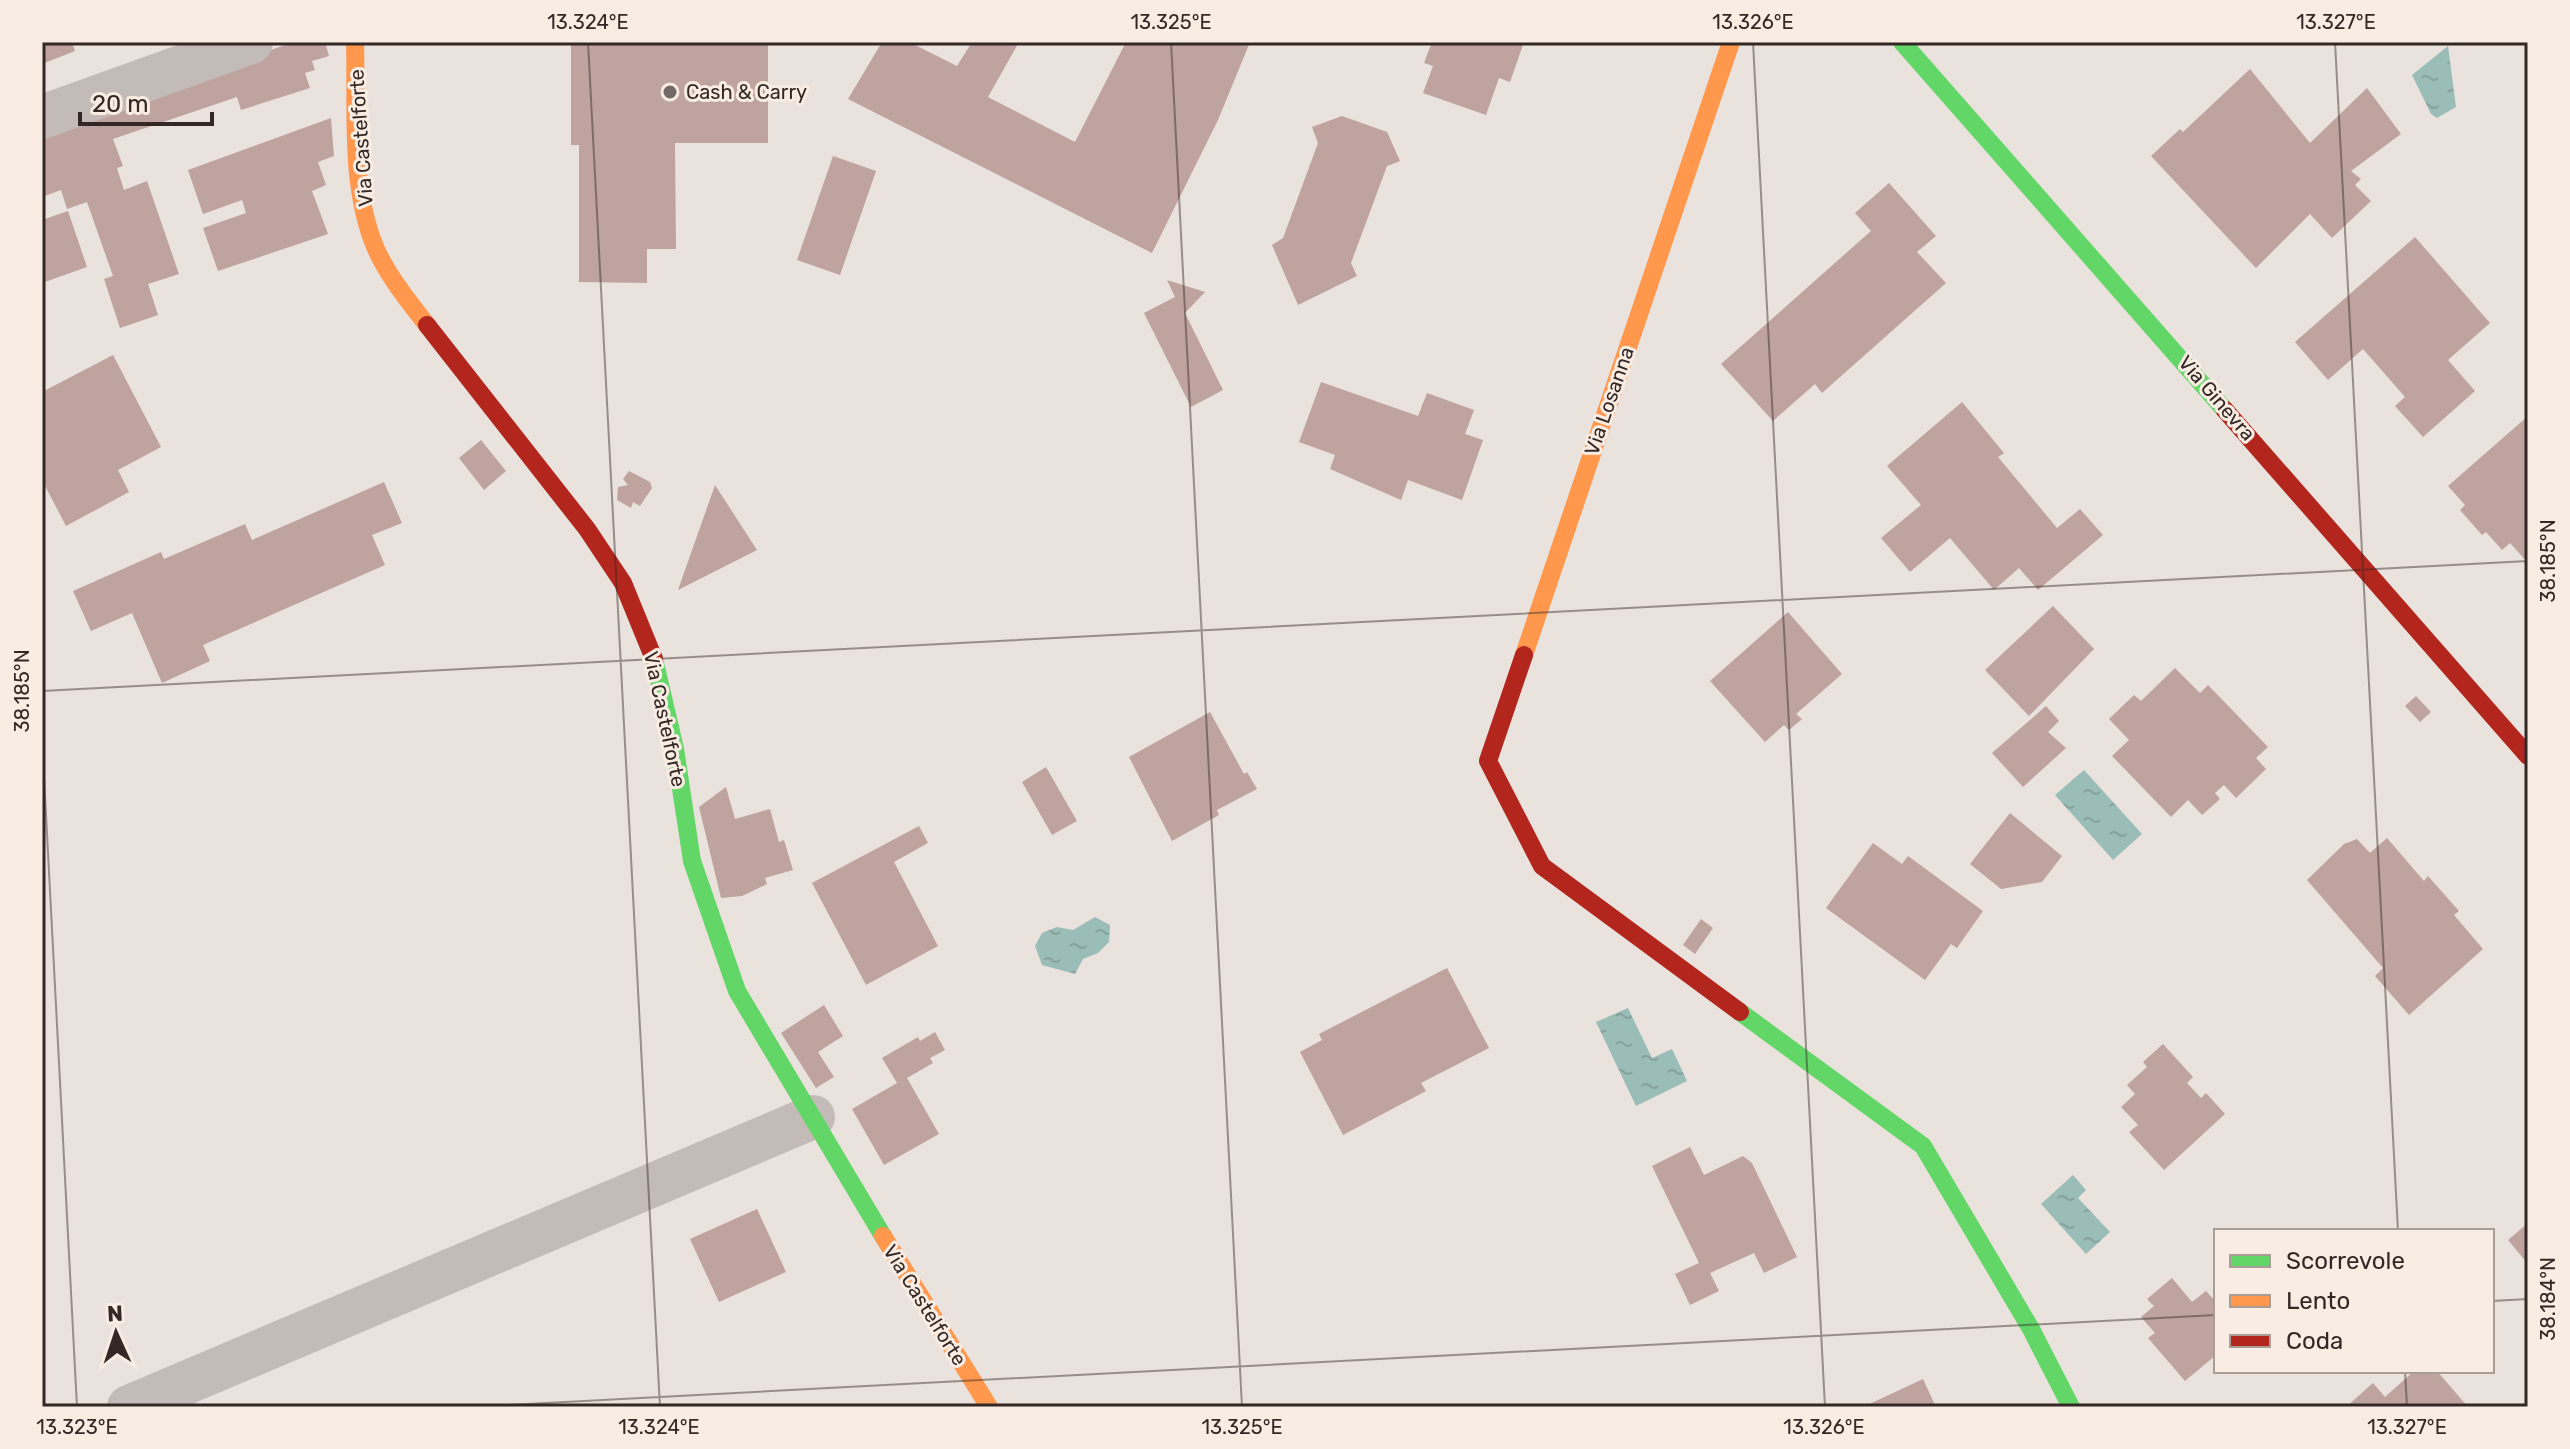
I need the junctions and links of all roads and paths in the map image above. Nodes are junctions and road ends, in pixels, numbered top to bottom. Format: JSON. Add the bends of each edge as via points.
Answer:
{"nodes":[{"id":1,"x":251,"y":42,"type":"edge"},
{"id":2,"x":355,"y":42,"type":"edge"},
{"id":3,"x":1731,"y":42,"type":"edge"},
{"id":4,"x":1902,"y":42,"type":"edge"},
{"id":5,"x":42,"y":117,"type":"edge"},
{"id":6,"x":2528,"y":756,"type":"edge"},
{"id":7,"x":813,"y":1117,"type":"junction"},
{"id":8,"x":129,"y":1407,"type":"edge"},
{"id":9,"x":989,"y":1407,"type":"edge"},
{"id":10,"x":2071,"y":1407,"type":"edge"}],
"edges":[{"from":1,"to":5,"type":"street"},
{"from":2,"to":7,"type":"street","name":"Via Castelforte","via":[[359,166],[376,249],[407,300],[587,529],[623,583],[652,651],[675,749],[692,861],[737,991]]},
{"from":3,"to":10,"type":"street","name":"Via Losanna","via":[[1488,761],[1542,866],[1923,1146]]},
{"from":4,"to":6,"type":"street","name":"Via Ginevra"},
{"from":7,"to":8,"type":"street"},
{"from":7,"to":9,"type":"street","name":"Via Castelforte"}]}
